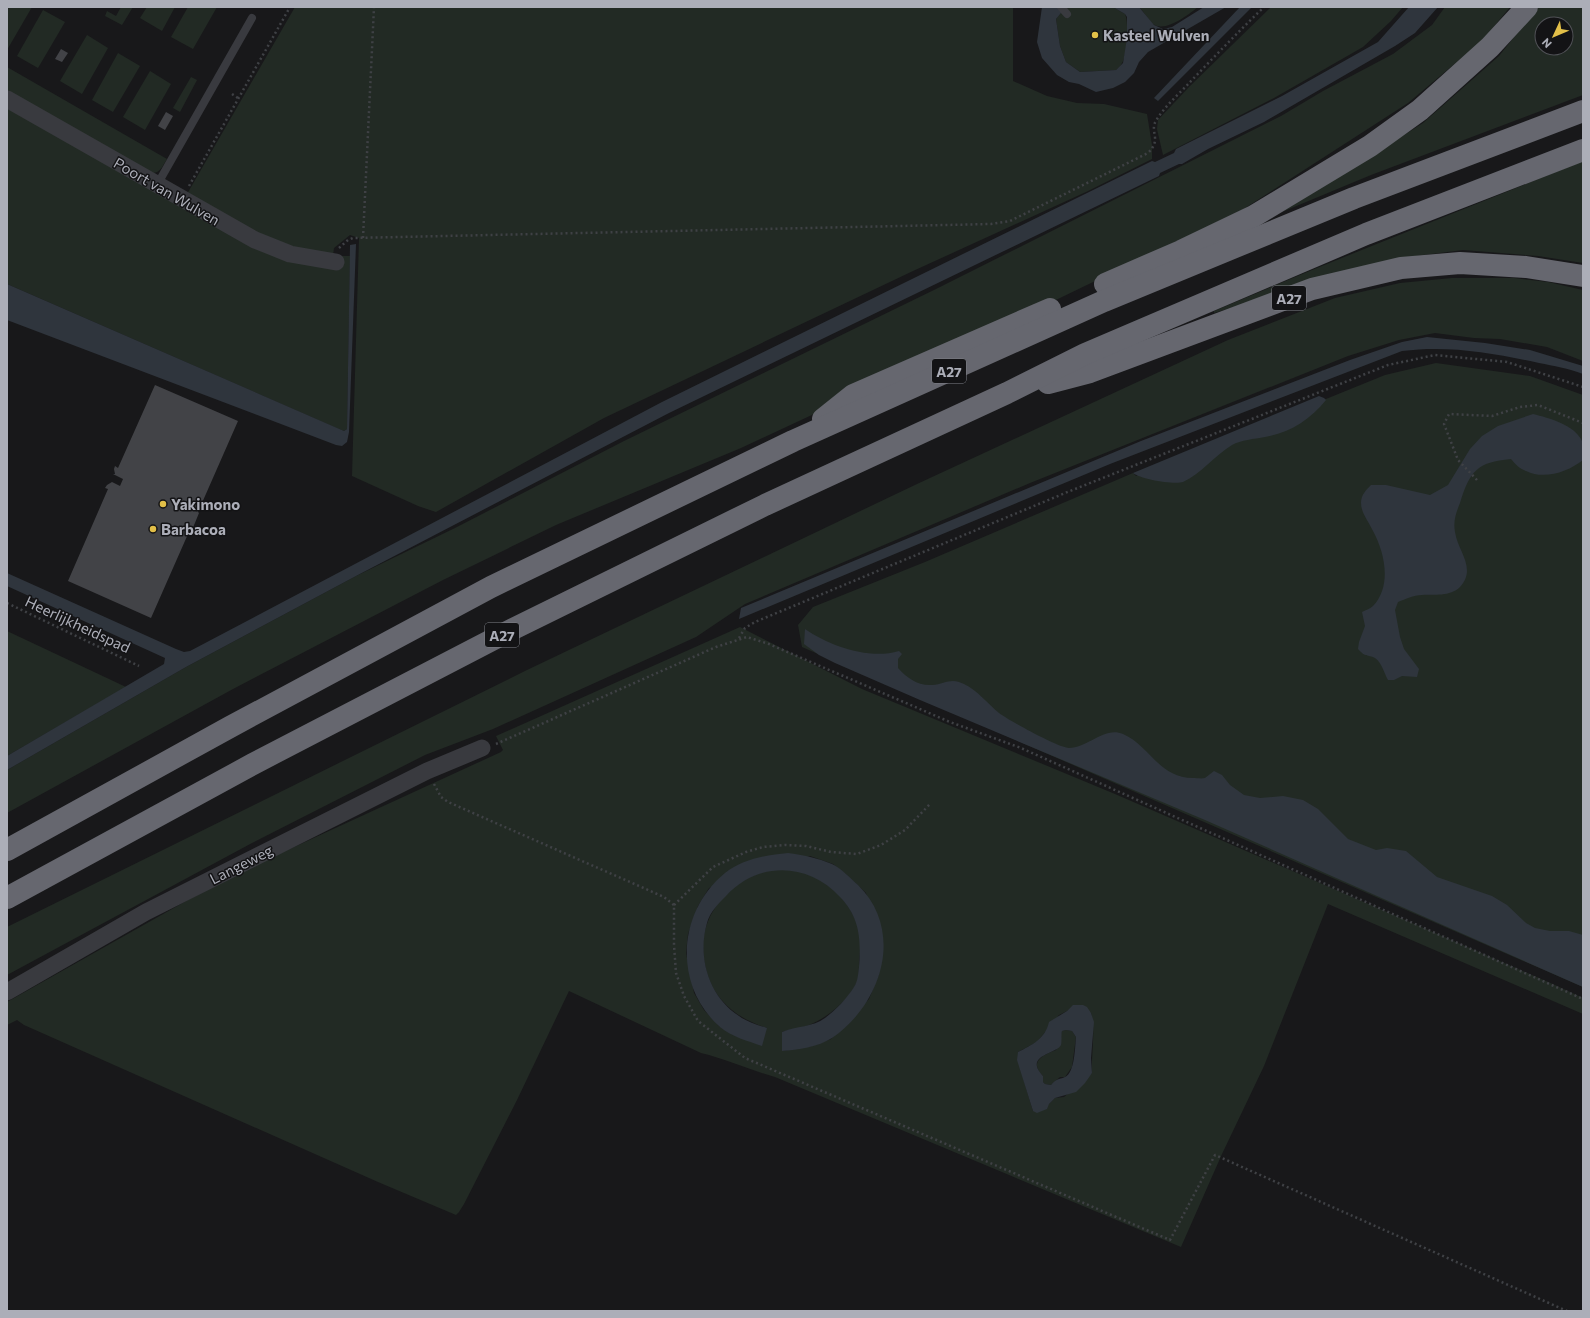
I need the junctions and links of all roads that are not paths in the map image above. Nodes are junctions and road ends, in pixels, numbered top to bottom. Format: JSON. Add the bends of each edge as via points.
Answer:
{"nodes":[{"id":1,"x":1061,"y":7,"type":"edge"},
{"id":2,"x":1527,"y":7,"type":"edge"},
{"id":3,"x":1067,"y":14,"type":"dead end"},
{"id":4,"x":252,"y":18,"type":"dead end"},
{"id":5,"x":7,"y":99,"type":"edge"},
{"id":6,"x":1583,"y":111,"type":"edge"},
{"id":7,"x":1583,"y":150,"type":"edge"},
{"id":8,"x":157,"y":185,"type":"junction"},
{"id":9,"x":336,"y":262,"type":"road end"},
{"id":10,"x":1583,"y":276,"type":"edge"},
{"id":11,"x":1006,"y":393,"type":"junction"},
{"id":12,"x":793,"y":441,"type":"junction"},
{"id":13,"x":482,"y":748,"type":"road end"},
{"id":14,"x":7,"y":850,"type":"edge"},
{"id":15,"x":7,"y":898,"type":"edge"},
{"id":16,"x":7,"y":992,"type":"edge"}],
"edges":[{"from":1,"to":3,"type":"lane"},
{"from":2,"to":12,"type":"highway","number":"A27","via":[[1490,47],[1420,110],[1370,146],[1260,212],[1181,251],[853,395]]},
{"from":4,"to":8,"type":"lane"},
{"from":5,"to":8,"type":"street","name":"Poort van Wulven"},
{"from":6,"to":12,"type":"highway","number":"A27","via":[[1354,198],[1104,300]]},
{"from":7,"to":11,"type":"highway","number":"A27","via":[[1366,234],[1085,354]]},
{"from":8,"to":9,"type":"street","name":"Poort van Wulven","via":[[238,232],[273,248],[308,258]]},
{"from":10,"to":11,"type":"highway","number":"A27","via":[[1526,267],[1460,264],[1401,268],[1312,289],[1090,372]]},
{"from":11,"to":15,"type":"highway","number":"A27","via":[[765,505],[513,629],[253,764]]},
{"from":12,"to":14,"type":"highway","number":"A27","via":[[491,587]]},
{"from":13,"to":16,"type":"street","name":"Langeweg","via":[[427,771],[146,912]]}]}
